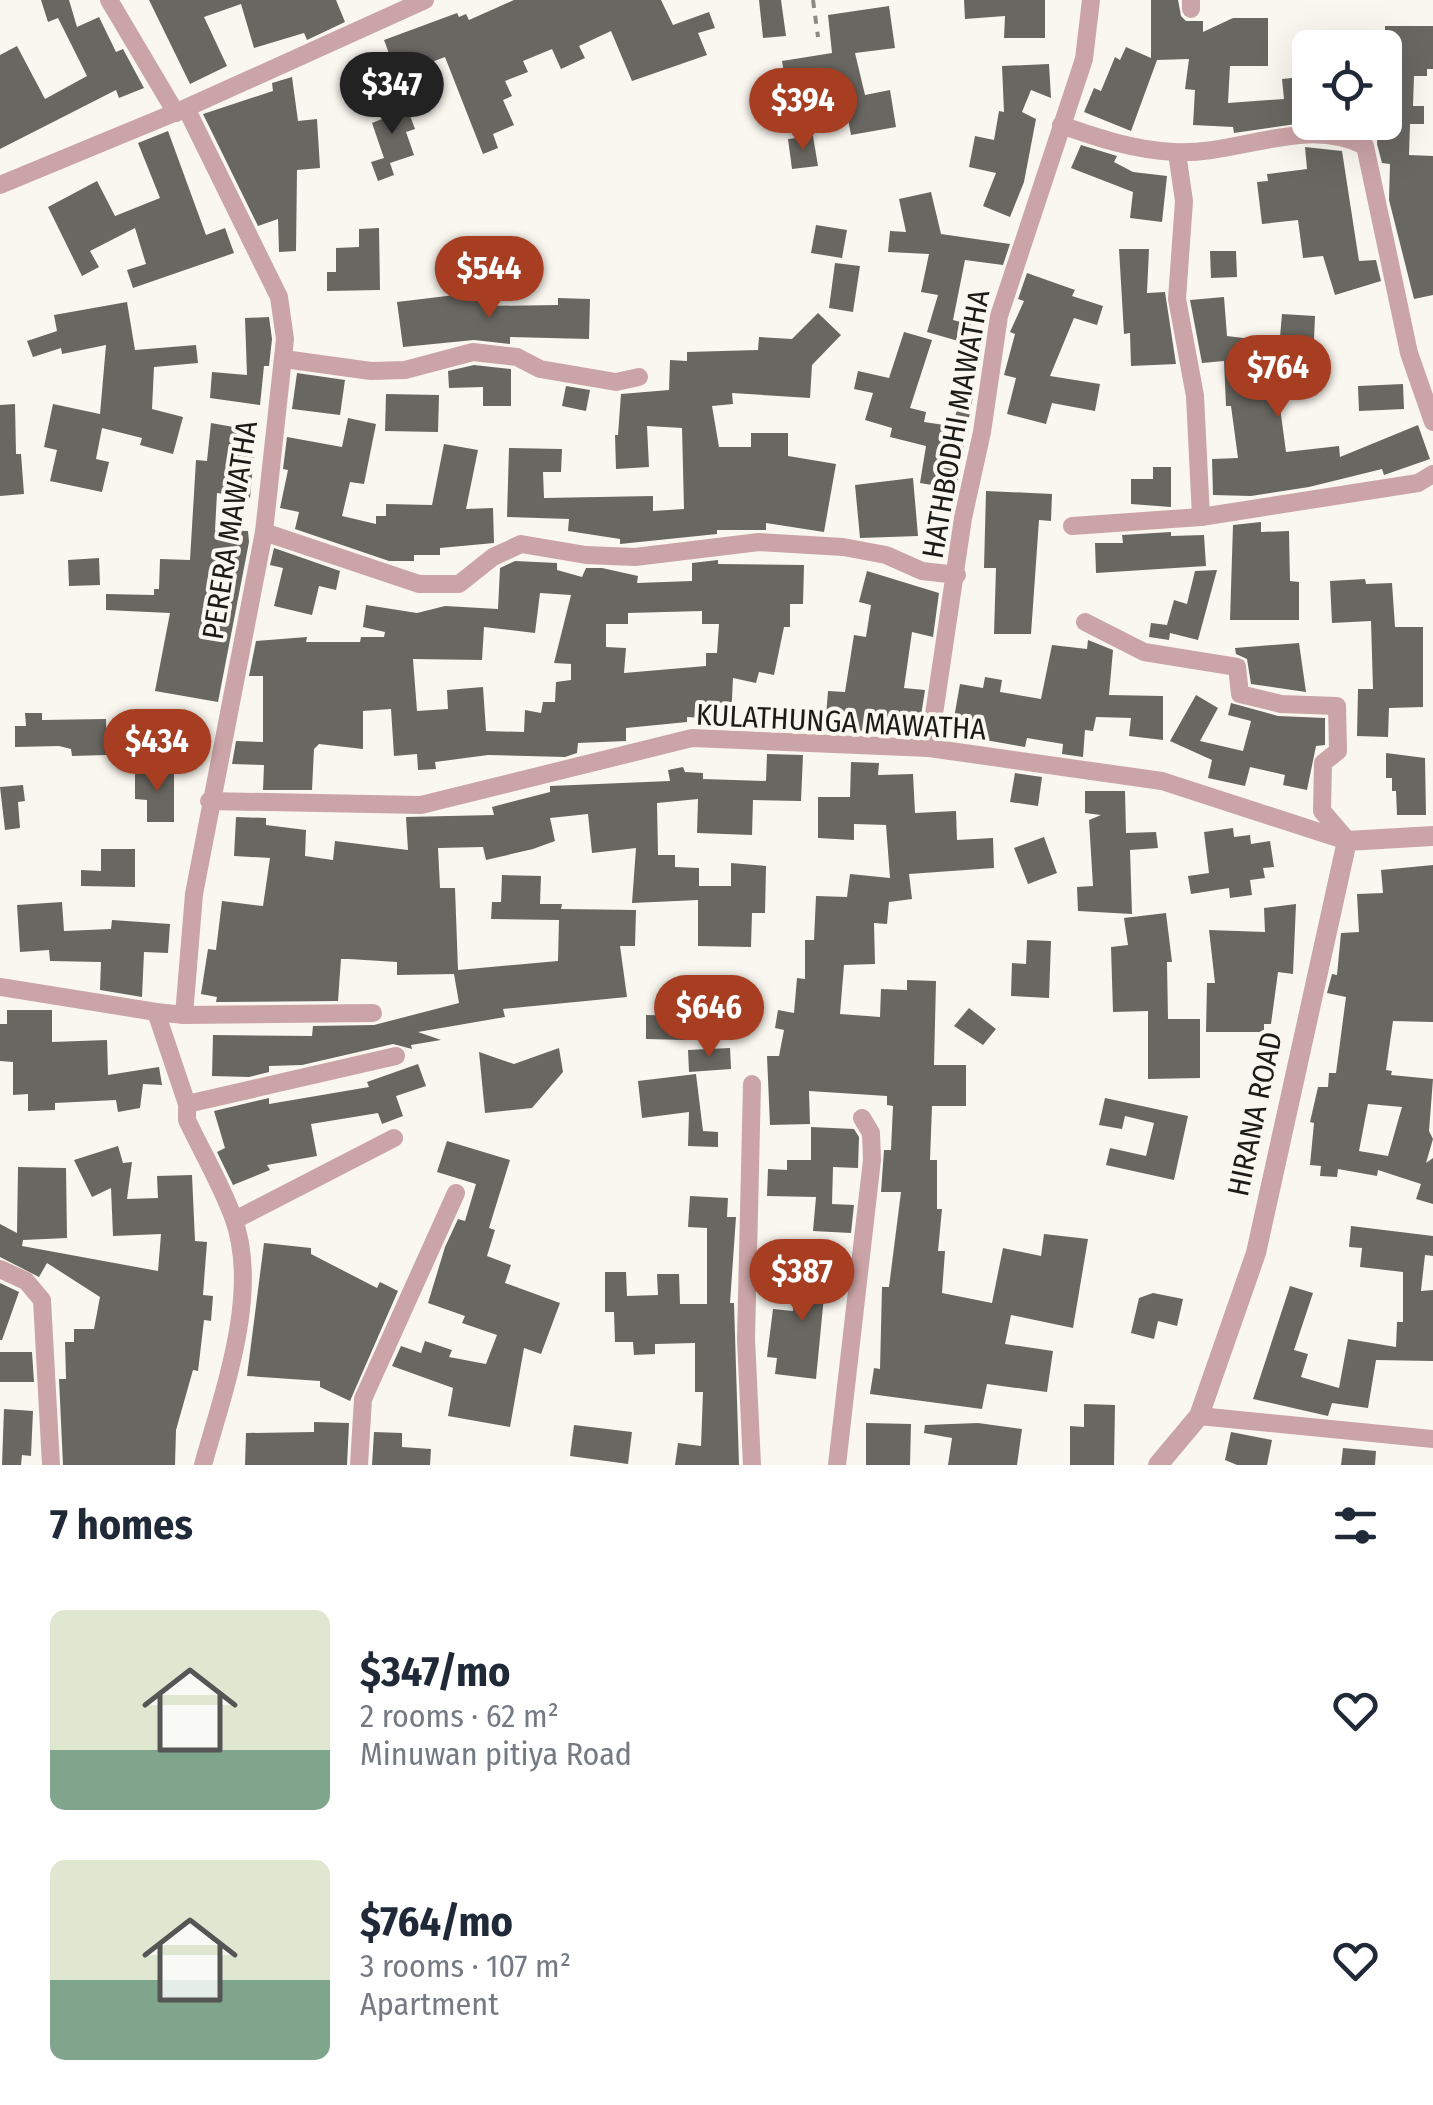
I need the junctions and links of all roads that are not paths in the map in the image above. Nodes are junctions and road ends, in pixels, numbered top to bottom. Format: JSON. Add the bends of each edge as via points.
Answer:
{"nodes":[{"id":1,"x":109,"y":0,"type":"edge"},
{"id":2,"x":425,"y":0,"type":"edge"},
{"id":3,"x":1091,"y":0,"type":"edge"},
{"id":4,"x":178,"y":112,"type":"junction"},
{"id":5,"x":1061,"y":125,"type":"junction"},
{"id":6,"x":1177,"y":153,"type":"junction"},
{"id":7,"x":0,"y":185,"type":"edge"},
{"id":8,"x":284,"y":359,"type":"junction"},
{"id":9,"x":639,"y":376,"type":"dead end"},
{"id":10,"x":1433,"y":422,"type":"edge"},
{"id":11,"x":1433,"y":474,"type":"edge"},
{"id":12,"x":1201,"y":517,"type":"junction"},
{"id":13,"x":1072,"y":526,"type":"dead end"},
{"id":14,"x":264,"y":532,"type":"junction"},
{"id":15,"x":957,"y":575,"type":"junction"},
{"id":16,"x":1084,"y":622,"type":"dead end"},
{"id":17,"x":928,"y":748,"type":"junction"},
{"id":18,"x":209,"y":801,"type":"junction"},
{"id":19,"x":1433,"y":836,"type":"edge"},
{"id":20,"x":1347,"y":840,"type":"junction"},
{"id":21,"x":0,"y":988,"type":"edge"},
{"id":22,"x":156,"y":1012,"type":"junction"},
{"id":23,"x":374,"y":1013,"type":"dead end"},
{"id":24,"x":184,"y":1016,"type":"junction"},
{"id":25,"x":396,"y":1056,"type":"dead end"},
{"id":26,"x":752,"y":1084,"type":"dead end"},
{"id":27,"x":188,"y":1104,"type":"junction"},
{"id":28,"x":862,"y":1118,"type":"dead end"},
{"id":29,"x":394,"y":1138,"type":"dead end"},
{"id":30,"x":456,"y":1194,"type":"dead end"},
{"id":31,"x":235,"y":1220,"type":"junction"},
{"id":32,"x":0,"y":1270,"type":"edge"},
{"id":33,"x":1199,"y":1416,"type":"junction"},
{"id":34,"x":1433,"y":1439,"type":"edge"},
{"id":35,"x":51,"y":1465,"type":"edge"},
{"id":36,"x":203,"y":1465,"type":"edge"},
{"id":37,"x":359,"y":1465,"type":"edge"},
{"id":38,"x":752,"y":1465,"type":"edge"},
{"id":39,"x":837,"y":1465,"type":"edge"},
{"id":40,"x":1158,"y":1465,"type":"edge"}],
"edges":[{"from":1,"to":4,"type":"street","name":"PERERA MAWATHA"},
{"from":2,"to":4,"type":"street"},
{"from":3,"to":5,"type":"street","name":"HATHBODHI MAWATHA","via":[[1084,59]]},
{"from":4,"to":7,"type":"street"},
{"from":4,"to":8,"type":"street","name":"PERERA MAWATHA","via":[[278,297]]},
{"from":5,"to":6,"type":"street","via":[[1118,144]]},
{"from":5,"to":15,"type":"street","name":"HATHBODHI MAWATHA","via":[[999,316]]},
{"from":6,"to":10,"type":"street","via":[[1322,132],[1364,146],[1409,353]]},
{"from":6,"to":12,"type":"street","via":[[1184,201],[1177,299],[1194,396]]},
{"from":8,"to":9,"type":"street","via":[[405,370],[474,352],[616,382]]},
{"from":8,"to":14,"type":"street","name":"PERERA MAWATHA"},
{"from":11,"to":12,"type":"street","via":[[1418,483]]},
{"from":12,"to":13,"type":"street"},
{"from":14,"to":15,"type":"street","via":[[420,584],[459,584],[521,544],[635,557],[759,542],[843,546]]},
{"from":14,"to":18,"type":"street","name":"PERERA MAWATHA"},
{"from":15,"to":17,"type":"street","name":"HATHBODHI MAWATHA"},
{"from":16,"to":20,"type":"street","via":[[1144,652],[1237,666],[1240,694],[1337,706],[1338,750],[1323,763],[1322,812]]},
{"from":17,"to":18,"type":"street","name":"KULATHUNGA MAWATHA","via":[[692,738],[421,805]]},
{"from":17,"to":20,"type":"street","name":"KULATHUNGA MAWATHA","via":[[1162,780]]},
{"from":18,"to":24,"type":"street","name":"PERERA MAWATHA"},
{"from":19,"to":20,"type":"street"},
{"from":20,"to":33,"type":"street","name":"HIRANA ROAD","via":[[1256,1253]]},
{"from":21,"to":22,"type":"street"},
{"from":22,"to":24,"type":"street"},
{"from":22,"to":27,"type":"street"},
{"from":23,"to":24,"type":"street"},
{"from":25,"to":27,"type":"street"},
{"from":26,"to":38,"type":"street","via":[[746,1339]]},
{"from":27,"to":31,"type":"street","via":[[187,1120]]},
{"from":28,"to":39,"type":"street","via":[[871,1133],[872,1160]]},
{"from":29,"to":31,"type":"street"},
{"from":30,"to":37,"type":"street","via":[[363,1399]]},
{"from":31,"to":36,"type":"street","via":[[243,1291],[234,1354]]},
{"from":32,"to":35,"type":"street","via":[[26,1281],[42,1300]]},
{"from":33,"to":34,"type":"street"},
{"from":33,"to":40,"type":"street","name":"HIRANA ROAD"}]}
